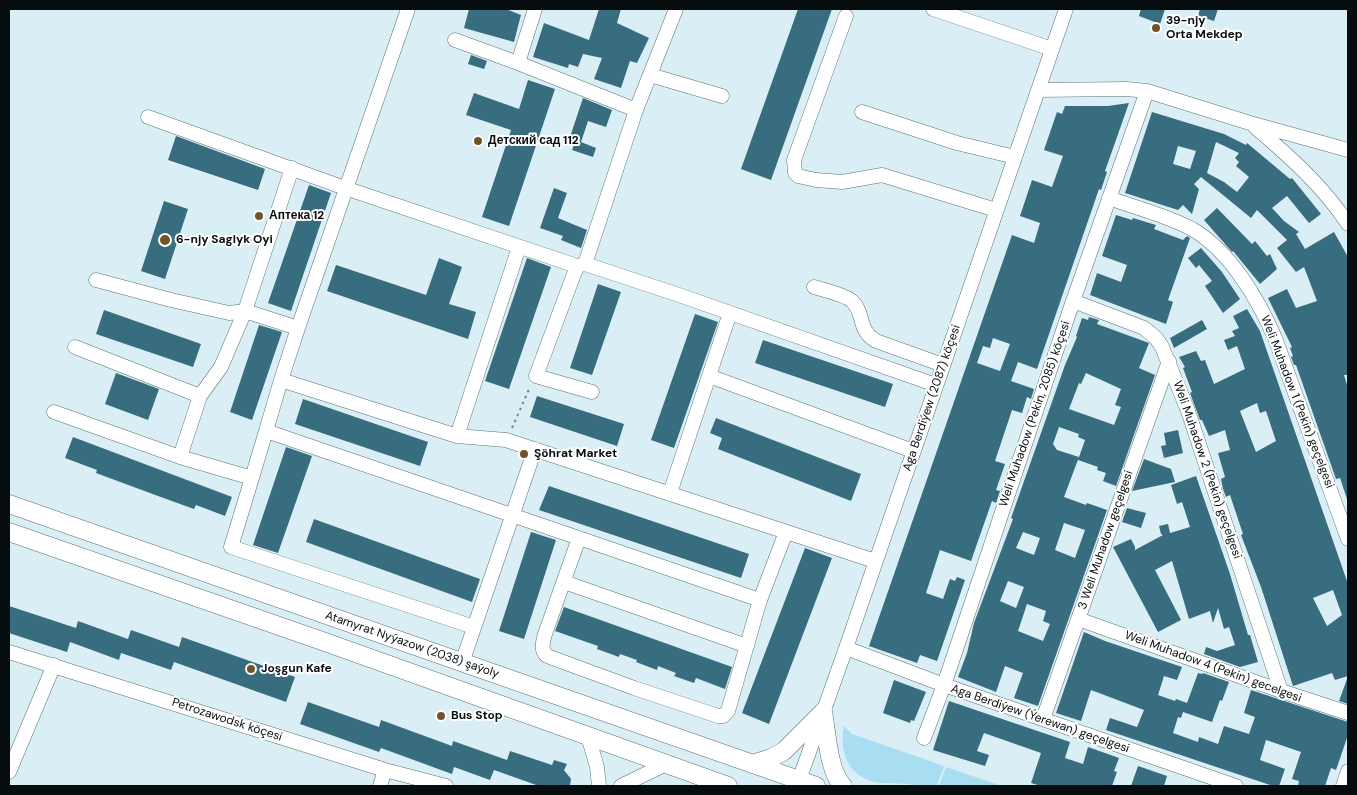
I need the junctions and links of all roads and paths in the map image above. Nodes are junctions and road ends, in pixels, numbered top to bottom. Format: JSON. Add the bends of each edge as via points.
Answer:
{"nodes":[{"id":1,"x":408,"y":9,"type":"edge"},
{"id":2,"x":535,"y":9,"type":"edge"},
{"id":3,"x":676,"y":9,"type":"edge"},
{"id":4,"x":933,"y":9,"type":"edge"},
{"id":5,"x":1066,"y":9,"type":"edge"},
{"id":6,"x":846,"y":16,"type":"dead end"},
{"id":7,"x":455,"y":40,"type":"dead end"},
{"id":8,"x":1052,"y":49,"type":"junction"},
{"id":9,"x":518,"y":63,"type":"junction"},
{"id":10,"x":650,"y":75,"type":"junction"},
{"id":11,"x":1038,"y":90,"type":"junction"},
{"id":12,"x":1147,"y":91,"type":"junction"},
{"id":13,"x":722,"y":96,"type":"dead end"},
{"id":14,"x":636,"y":110,"type":"junction"},
{"id":15,"x":862,"y":112,"type":"dead end"},
{"id":16,"x":148,"y":117,"type":"dead end"},
{"id":17,"x":1250,"y":123,"type":"junction"},
{"id":18,"x":1348,"y":150,"type":"edge"},
{"id":19,"x":1014,"y":157,"type":"junction"},
{"id":20,"x":292,"y":168,"type":"junction"},
{"id":21,"x":345,"y":188,"type":"junction"},
{"id":22,"x":1109,"y":198,"type":"junction"},
{"id":23,"x":996,"y":210,"type":"junction"},
{"id":24,"x":1348,"y":224,"type":"edge"},
{"id":25,"x":519,"y":247,"type":"junction"},
{"id":26,"x":581,"y":265,"type":"junction"},
{"id":27,"x":96,"y":280,"type":"dead end"},
{"id":28,"x":814,"y":286,"type":"dead end"},
{"id":29,"x":1073,"y":301,"type":"junction"},
{"id":30,"x":245,"y":310,"type":"junction"},
{"id":31,"x":730,"y":313,"type":"junction"},
{"id":32,"x":298,"y":328,"type":"junction"},
{"id":33,"x":75,"y":347,"type":"dead end"},
{"id":34,"x":1169,"y":361,"type":"junction"},
{"id":35,"x":943,"y":365,"type":"junction"},
{"id":36,"x":536,"y":376,"type":"junction"},
{"id":37,"x":709,"y":376,"type":"junction"},
{"id":38,"x":281,"y":380,"type":"junction"},
{"id":39,"x":936,"y":385,"type":"junction"},
{"id":40,"x":592,"y":392,"type":"dead end"},
{"id":41,"x":200,"y":396,"type":"junction"},
{"id":42,"x":54,"y":412,"type":"dead end"},
{"id":43,"x":266,"y":431,"type":"junction"},
{"id":44,"x":457,"y":436,"type":"junction"},
{"id":45,"x":506,"y":440,"type":"junction"},
{"id":46,"x":535,"y":449,"type":"junction"},
{"id":47,"x":913,"y":451,"type":"junction"},
{"id":48,"x":180,"y":457,"type":"junction"},
{"id":49,"x":252,"y":478,"type":"junction"},
{"id":50,"x":670,"y":493,"type":"junction"},
{"id":51,"x":9,"y":504,"type":"edge"},
{"id":52,"x":513,"y":515,"type":"junction"},
{"id":53,"x":9,"y":532,"type":"edge"},
{"id":54,"x":786,"y":532,"type":"junction"},
{"id":55,"x":579,"y":538,"type":"junction"},
{"id":56,"x":1348,"y":539,"type":"edge"},
{"id":57,"x":875,"y":561,"type":"junction"},
{"id":58,"x":564,"y":582,"type":"junction"},
{"id":59,"x":760,"y":600,"type":"junction"},
{"id":60,"x":1078,"y":619,"type":"junction"},
{"id":61,"x":474,"y":627,"type":"junction"},
{"id":62,"x":747,"y":646,"type":"junction"},
{"id":63,"x":846,"y":648,"type":"junction"},
{"id":64,"x":9,"y":652,"type":"edge"},
{"id":65,"x":462,"y":663,"type":"junction"},
{"id":66,"x":54,"y":665,"type":"junction"},
{"id":67,"x":944,"y":685,"type":"junction"},
{"id":68,"x":1281,"y":692,"type":"junction"},
{"id":69,"x":823,"y":712,"type":"junction"},
{"id":70,"x":1348,"y":714,"type":"edge"},
{"id":71,"x":1043,"y":719,"type":"junction"},
{"id":72,"x":588,"y":736,"type":"junction"},
{"id":73,"x":924,"y":738,"type":"dead end"},
{"id":74,"x":666,"y":764,"type":"junction"},
{"id":75,"x":752,"y":764,"type":"junction"},
{"id":76,"x":385,"y":770,"type":"junction"},
{"id":77,"x":1348,"y":771,"type":"edge"},
{"id":78,"x":9,"y":772,"type":"edge"},
{"id":79,"x":798,"y":783,"type":"edge"},
{"id":80,"x":380,"y":786,"type":"edge"},
{"id":81,"x":446,"y":786,"type":"edge"},
{"id":82,"x":599,"y":786,"type":"edge"},
{"id":83,"x":621,"y":786,"type":"edge"},
{"id":84,"x":728,"y":786,"type":"edge"},
{"id":85,"x":816,"y":786,"type":"edge"},
{"id":86,"x":843,"y":786,"type":"edge"},
{"id":87,"x":1236,"y":786,"type":"edge"},
{"id":88,"x":1343,"y":786,"type":"edge"}],
"edges":[{"from":1,"to":21,"type":"street"},
{"from":2,"to":9,"type":"street"},
{"from":3,"to":10,"type":"street"},
{"from":4,"to":8,"type":"street"},
{"from":5,"to":8,"type":"street","name":"Aga Berdiýew (2087) köçesi"},
{"from":6,"to":23,"type":"street","via":[[794,160],[795,173],[816,180],[842,182],[882,175]]},
{"from":7,"to":9,"type":"street"},
{"from":8,"to":11,"type":"street","name":"Aga Berdiýew (2087) köçesi"},
{"from":9,"to":14,"type":"street"},
{"from":10,"to":13,"type":"street"},
{"from":10,"to":14,"type":"street"},
{"from":11,"to":12,"type":"street"},
{"from":11,"to":19,"type":"street","name":"Aga Berdiýew (2087) köçesi"},
{"from":12,"to":17,"type":"street"},
{"from":12,"to":22,"type":"street","name":"Weli Muhadow (Pekin, 2085) köçesi"},
{"from":14,"to":26,"type":"street"},
{"from":15,"to":19,"type":"street","via":[[957,143]]},
{"from":16,"to":20,"type":"street"},
{"from":17,"to":18,"type":"street"},
{"from":17,"to":24,"type":"street","via":[[1298,164],[1338,207]]},
{"from":19,"to":23,"type":"street","name":"Aga Berdiýew (2087) köçesi"},
{"from":20,"to":21,"type":"street"},
{"from":20,"to":30,"type":"street"},
{"from":21,"to":25,"type":"street"},
{"from":21,"to":32,"type":"street"},
{"from":22,"to":29,"type":"street","name":"Weli Muhadow (Pekin, 2085) köçesi"},
{"from":22,"to":56,"type":"street","name":"Weli Muhadow 1 (Pekin) geçelgesi","via":[[1194,230],[1209,241],[1240,276],[1266,316]]},
{"from":23,"to":35,"type":"street","name":"Aga Berdiýew (2087) köçesi"},
{"from":25,"to":26,"type":"street"},
{"from":25,"to":44,"type":"street"},
{"from":26,"to":31,"type":"street"},
{"from":26,"to":36,"type":"street"},
{"from":27,"to":30,"type":"street","via":[[229,312]]},
{"from":28,"to":35,"type":"street","via":[[850,300],[864,331],[876,342]]},
{"from":29,"to":34,"type":"street","name":"Weli Muhadow 2 (Pekin) geçelgesi","via":[[1149,330]]},
{"from":29,"to":67,"type":"street","name":"Weli Muhadow (Pekin, 2085) köçesi"},
{"from":30,"to":32,"type":"street"},
{"from":30,"to":41,"type":"street","via":[[221,367]]},
{"from":31,"to":37,"type":"street"},
{"from":31,"to":39,"type":"street"},
{"from":32,"to":38,"type":"street"},
{"from":33,"to":41,"type":"street"},
{"from":34,"to":60,"type":"street","name":"3 Weli Muhadow geçelgesi"},
{"from":34,"to":68,"type":"street","name":"Weli Muhadow 2 (Pekin) geçelgesi"},
{"from":35,"to":39,"type":"street","name":"Aga Berdiýew (2087) köçesi"},
{"from":36,"to":40,"type":"street"},
{"from":36,"to":45,"type":"path"},
{"from":37,"to":47,"type":"street"},
{"from":37,"to":50,"type":"street"},
{"from":38,"to":43,"type":"street"},
{"from":38,"to":44,"type":"street"},
{"from":39,"to":47,"type":"street","name":"Aga Berdiýew (2087) köçesi"},
{"from":41,"to":48,"type":"street"},
{"from":42,"to":48,"type":"street"},
{"from":43,"to":49,"type":"street"},
{"from":43,"to":52,"type":"street"},
{"from":44,"to":45,"type":"street"},
{"from":45,"to":46,"type":"street"},
{"from":46,"to":50,"type":"street"},
{"from":46,"to":52,"type":"street"},
{"from":47,"to":57,"type":"street","name":"Aga Berdiýew (2087) köçesi"},
{"from":48,"to":49,"type":"street"},
{"from":49,"to":61,"type":"street","via":[[230,547]]},
{"from":50,"to":54,"type":"street"},
{"from":51,"to":65,"type":"main road","name":"Atamyrat Nyýazow (2038) şaýoly"},
{"from":52,"to":55,"type":"street"},
{"from":52,"to":61,"type":"street"},
{"from":53,"to":72,"type":"main road","name":"Atamyrat Nyýazow (2038) şaýoly"},
{"from":54,"to":57,"type":"street"},
{"from":54,"to":59,"type":"street"},
{"from":55,"to":58,"type":"street"},
{"from":55,"to":59,"type":"street"},
{"from":57,"to":63,"type":"street","name":"Aga Berdiýew (2087) köçesi"},
{"from":58,"to":62,"type":"street"},
{"from":58,"to":62,"type":"street","via":[[545,634],[544,653],[644,692],[723,716],[728,711]]},
{"from":59,"to":62,"type":"street"},
{"from":60,"to":68,"type":"street","name":"Weli Muhadow 4 (Pekin) gecelgesi"},
{"from":60,"to":71,"type":"street","name":"3 Weli Muhadow geçelgesi"},
{"from":61,"to":65,"type":"street"},
{"from":63,"to":67,"type":"street","name":"Aga Berdiýew (Ýerewan) geçelgesi"},
{"from":63,"to":69,"type":"street","name":"Aga Berdiýew (2087) köçesi"},
{"from":64,"to":66,"type":"street","name":"Petrozawodsk köçesi"},
{"from":65,"to":75,"type":"main road","name":"Atamyrat Nyýazow (2038) şaýoly"},
{"from":66,"to":76,"type":"street","name":"Petrozawodsk köçesi"},
{"from":66,"to":78,"type":"street"},
{"from":67,"to":71,"type":"street","name":"Aga Berdiýew (Ýerewan) geçelgesi"},
{"from":67,"to":73,"type":"street","name":"Weli Muhadow (Pekin, 2085) köçesi"},
{"from":68,"to":70,"type":"street","name":"Weli Muhadow 4 (Pekin) gecelgesi"},
{"from":69,"to":75,"type":"main road","via":[[784,751]]},
{"from":69,"to":79,"type":"street","name":"Aga Berdiýew (2087) köçesi"},
{"from":69,"to":86,"type":"main road","via":[[834,770]]},
{"from":71,"to":87,"type":"street","name":"Aga Berdiýew (Ýerewan) geçelgesi"},
{"from":72,"to":74,"type":"main road","name":"Atamyrat Nyýazow (2038) şaýoly"},
{"from":72,"to":82,"type":"street"},
{"from":74,"to":83,"type":"street"},
{"from":74,"to":84,"type":"main road","name":"Atamyrat Nyýazow (2038) şaýoly"},
{"from":75,"to":79,"type":"main road","name":"Atamyrat Nyýazow (2038) şaýoly"},
{"from":76,"to":80,"type":"street"},
{"from":76,"to":81,"type":"street","name":"Petrozawodsk köçesi"},
{"from":77,"to":88,"type":"street"},
{"from":79,"to":85,"type":"main road","name":"Atamyrat Nyýazow (2038) şaýoly"}]}
